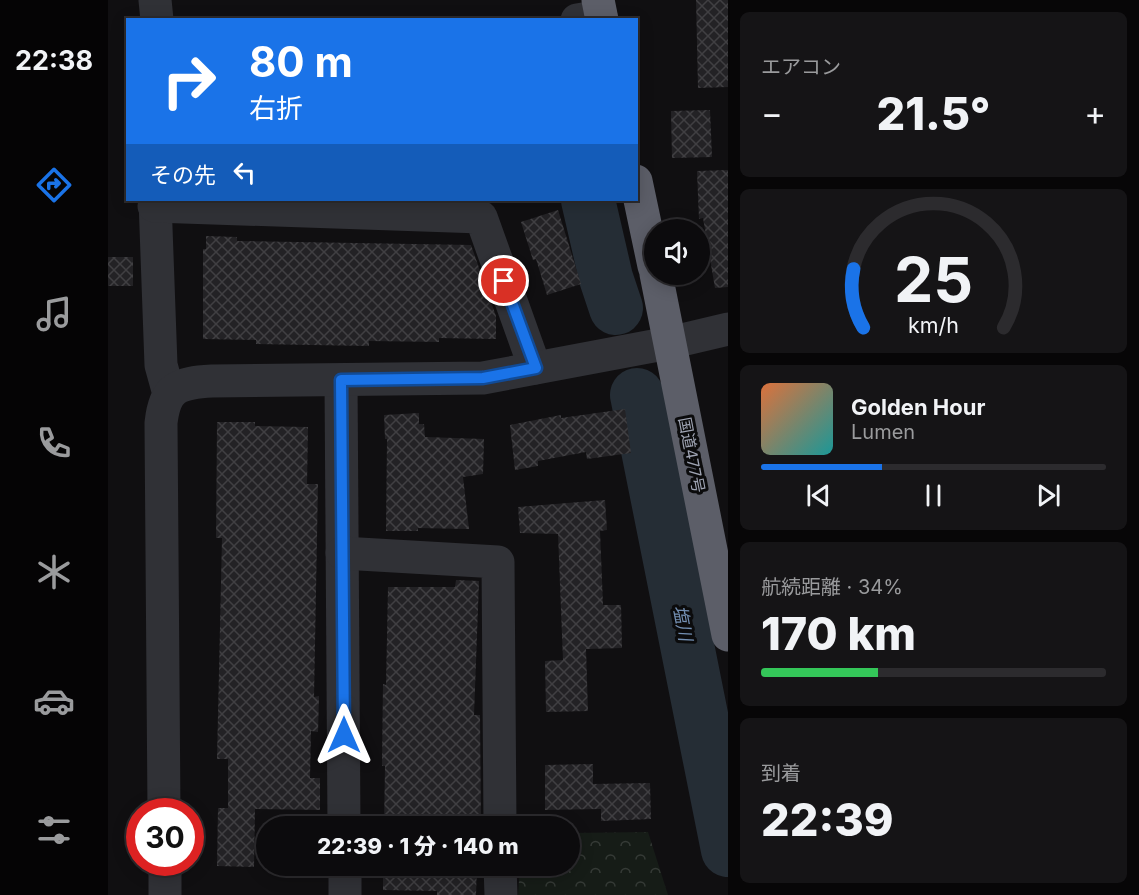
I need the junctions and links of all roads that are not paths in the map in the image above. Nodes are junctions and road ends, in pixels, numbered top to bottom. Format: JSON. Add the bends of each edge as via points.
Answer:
{"nodes":[{"id":1,"x":155,"y":0,"type":"edge"},
{"id":2,"x":157,"y":18,"type":"edge"},
{"id":3,"x":638,"y":190,"type":"edge"},
{"id":4,"x":154,"y":202,"type":"edge"},
{"id":5,"x":644,"y":219,"type":"edge"},
{"id":6,"x":658,"y":285,"type":"edge"},
{"id":7,"x":728,"y":329,"type":"edge"},
{"id":8,"x":669,"y":343,"type":"junction"},
{"id":9,"x":536,"y":368,"type":"junction"},
{"id":10,"x":341,"y":380,"type":"junction"},
{"id":11,"x":169,"y":394,"type":"junction"},
{"id":12,"x":342,"y":553,"type":"junction"},
{"id":13,"x":728,"y":635,"type":"edge"},
{"id":14,"x":164,"y":798,"type":"edge"},
{"id":15,"x":344,"y":816,"type":"edge"},
{"id":16,"x":500,"y":816,"type":"edge"},
{"id":17,"x":165,"y":876,"type":"edge"},
{"id":18,"x":345,"y":876,"type":"edge"},
{"id":19,"x":500,"y":876,"type":"edge"},
{"id":20,"x":165,"y":895,"type":"edge"},
{"id":21,"x":345,"y":895,"type":"edge"},
{"id":22,"x":501,"y":895,"type":"edge"}],
"edges":[{"from":1,"to":2,"type":"street"},
{"from":3,"to":5,"type":"highway"},
{"from":4,"to":9,"type":"street","via":[[480,217]]},
{"from":4,"to":11,"type":"street","via":[[161,365]]},
{"from":6,"to":8,"type":"highway","name":"国道477号"},
{"from":7,"to":8,"type":"street"},
{"from":8,"to":9,"type":"street"},
{"from":8,"to":13,"type":"highway","name":"国道477号"},
{"from":9,"to":10,"type":"street","via":[[483,378]]},
{"from":10,"to":11,"type":"street","via":[[199,382],[180,386]]},
{"from":10,"to":12,"type":"street"},
{"from":11,"to":14,"type":"street","via":[[161,423]]},
{"from":12,"to":15,"type":"street"},
{"from":12,"to":16,"type":"street","via":[[498,562]]},
{"from":17,"to":20,"type":"street"},
{"from":18,"to":21,"type":"street"},
{"from":19,"to":22,"type":"street"}]}
